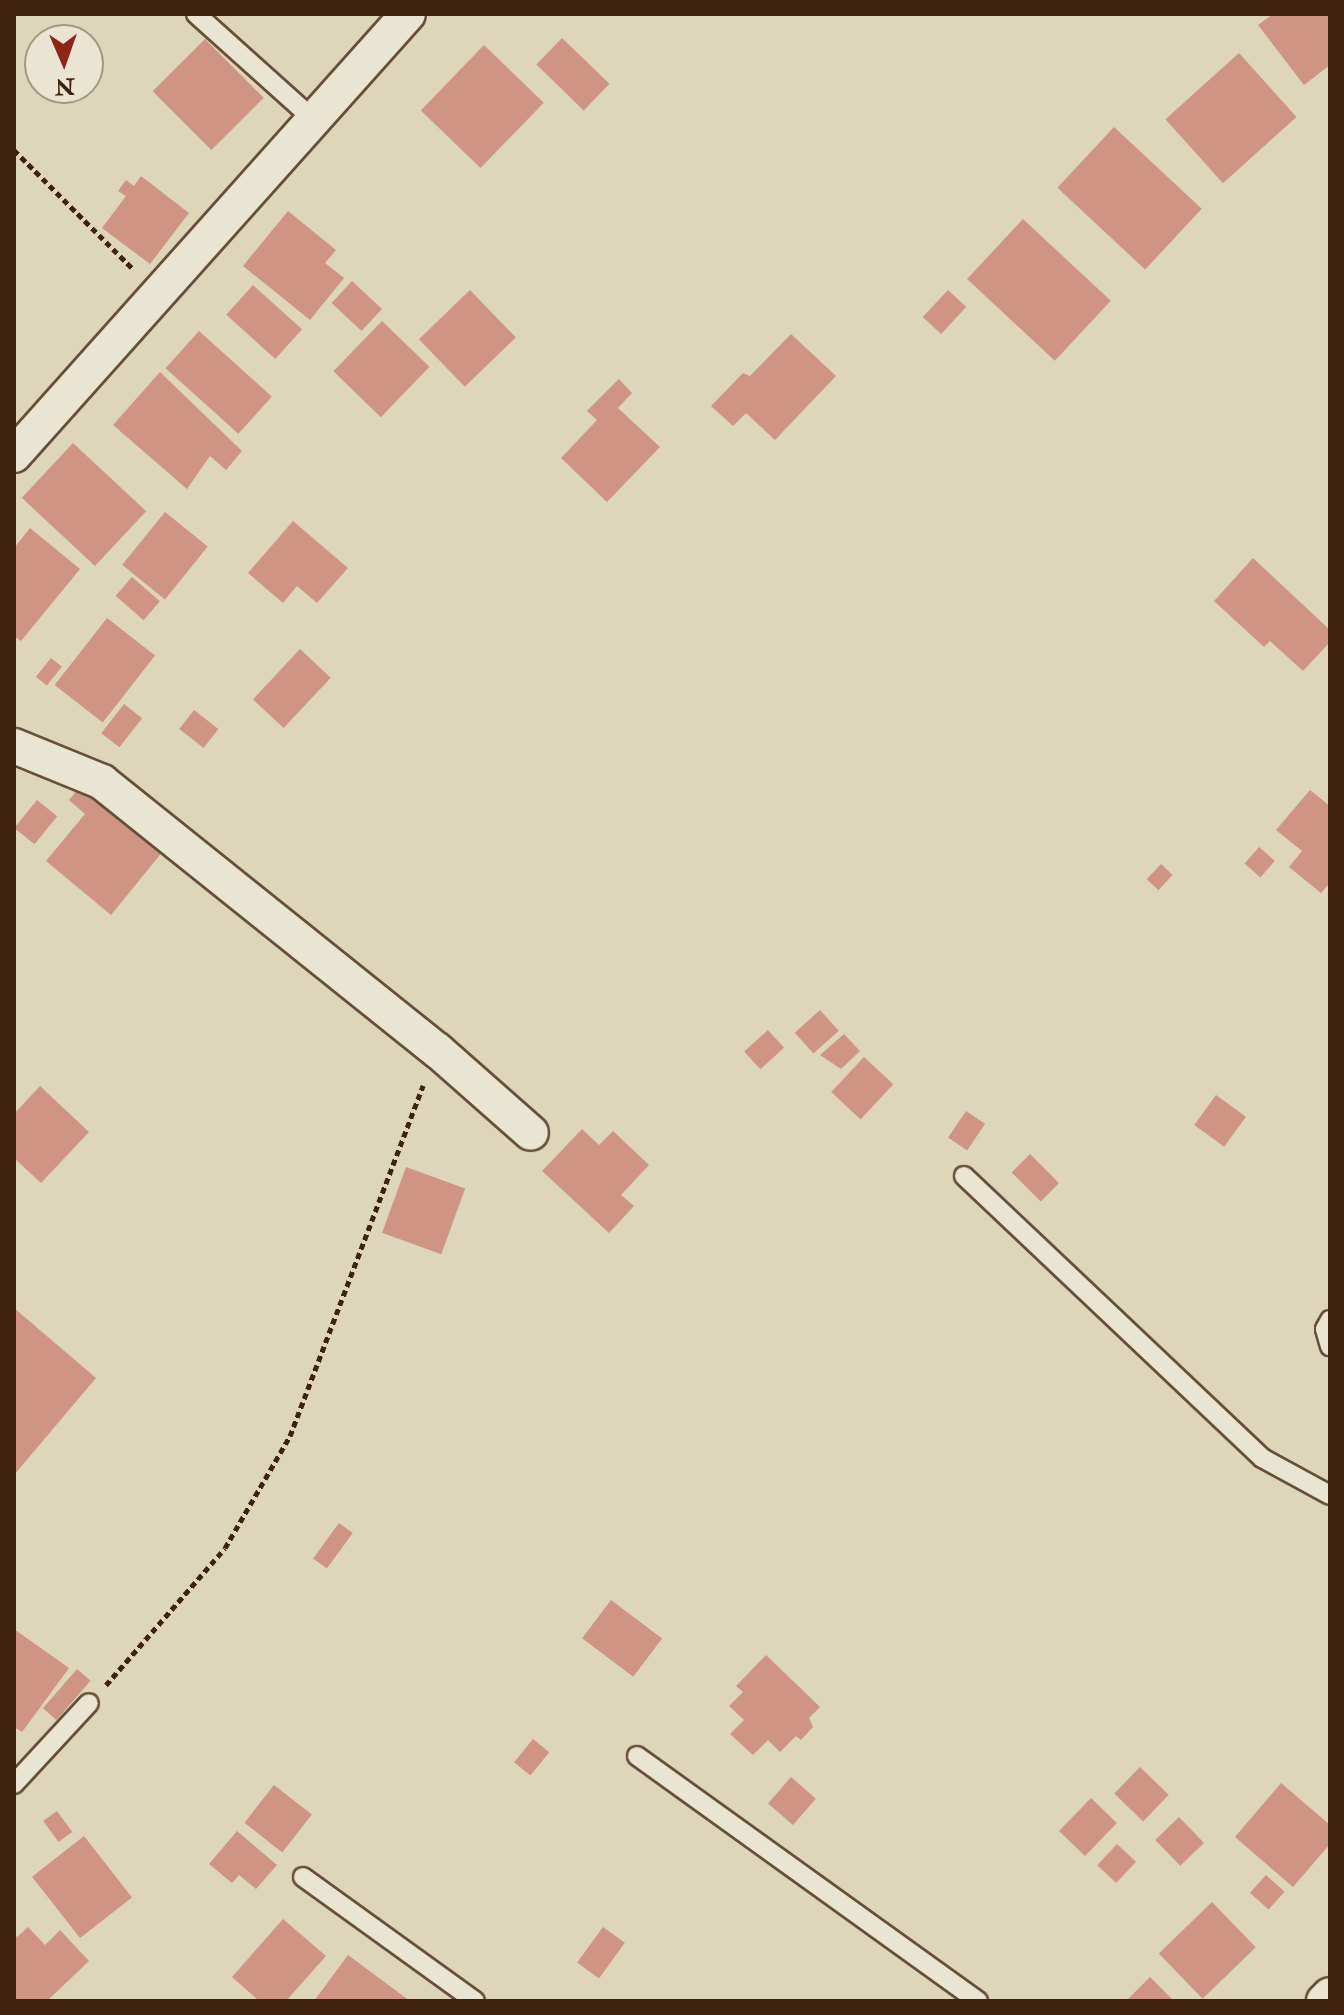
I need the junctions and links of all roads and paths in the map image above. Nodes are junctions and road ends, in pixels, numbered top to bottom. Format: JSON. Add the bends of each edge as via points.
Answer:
{"nodes":[{"id":1,"x":196,"y":14,"type":"edge"},
{"id":2,"x":408,"y":14,"type":"edge"},
{"id":3,"x":314,"y":120,"type":"junction"},
{"id":4,"x":14,"y":150,"type":"edge"},
{"id":5,"x":155,"y":291,"type":"junction"},
{"id":6,"x":14,"y":455,"type":"edge"},
{"id":7,"x":14,"y":746,"type":"edge"},
{"id":8,"x":437,"y":1050,"type":"junction"},
{"id":9,"x":531,"y":1133,"type":"dead end"},
{"id":10,"x":964,"y":1176,"type":"dead end"},
{"id":11,"x":1330,"y":1320,"type":"edge"},
{"id":12,"x":1330,"y":1346,"type":"edge"},
{"id":13,"x":1330,"y":1495,"type":"edge"},
{"id":14,"x":89,"y":1703,"type":"joint"},
{"id":15,"x":637,"y":1756,"type":"dead end"},
{"id":16,"x":14,"y":1784,"type":"edge"},
{"id":17,"x":303,"y":1877,"type":"dead end"},
{"id":18,"x":1330,"y":1995,"type":"edge"},
{"id":19,"x":475,"y":2001,"type":"edge"},
{"id":20,"x":978,"y":2001,"type":"edge"},
{"id":21,"x":1324,"y":2001,"type":"edge"}],
"edges":[{"from":1,"to":3,"type":"lane"},
{"from":2,"to":3,"type":"street"},
{"from":3,"to":5,"type":"street"},
{"from":4,"to":5,"type":"path"},
{"from":5,"to":6,"type":"street"},
{"from":7,"to":8,"type":"street","via":[[102,782]]},
{"from":8,"to":9,"type":"street"},
{"from":8,"to":14,"type":"path","via":[[290,1436],[225,1548]]},
{"from":10,"to":13,"type":"lane","via":[[1262,1458]]},
{"from":11,"to":12,"type":"lane","via":[[1325,1329]]},
{"from":14,"to":16,"type":"lane"},
{"from":15,"to":20,"type":"lane"},
{"from":17,"to":19,"type":"lane"},
{"from":18,"to":21,"type":"street"}]}
